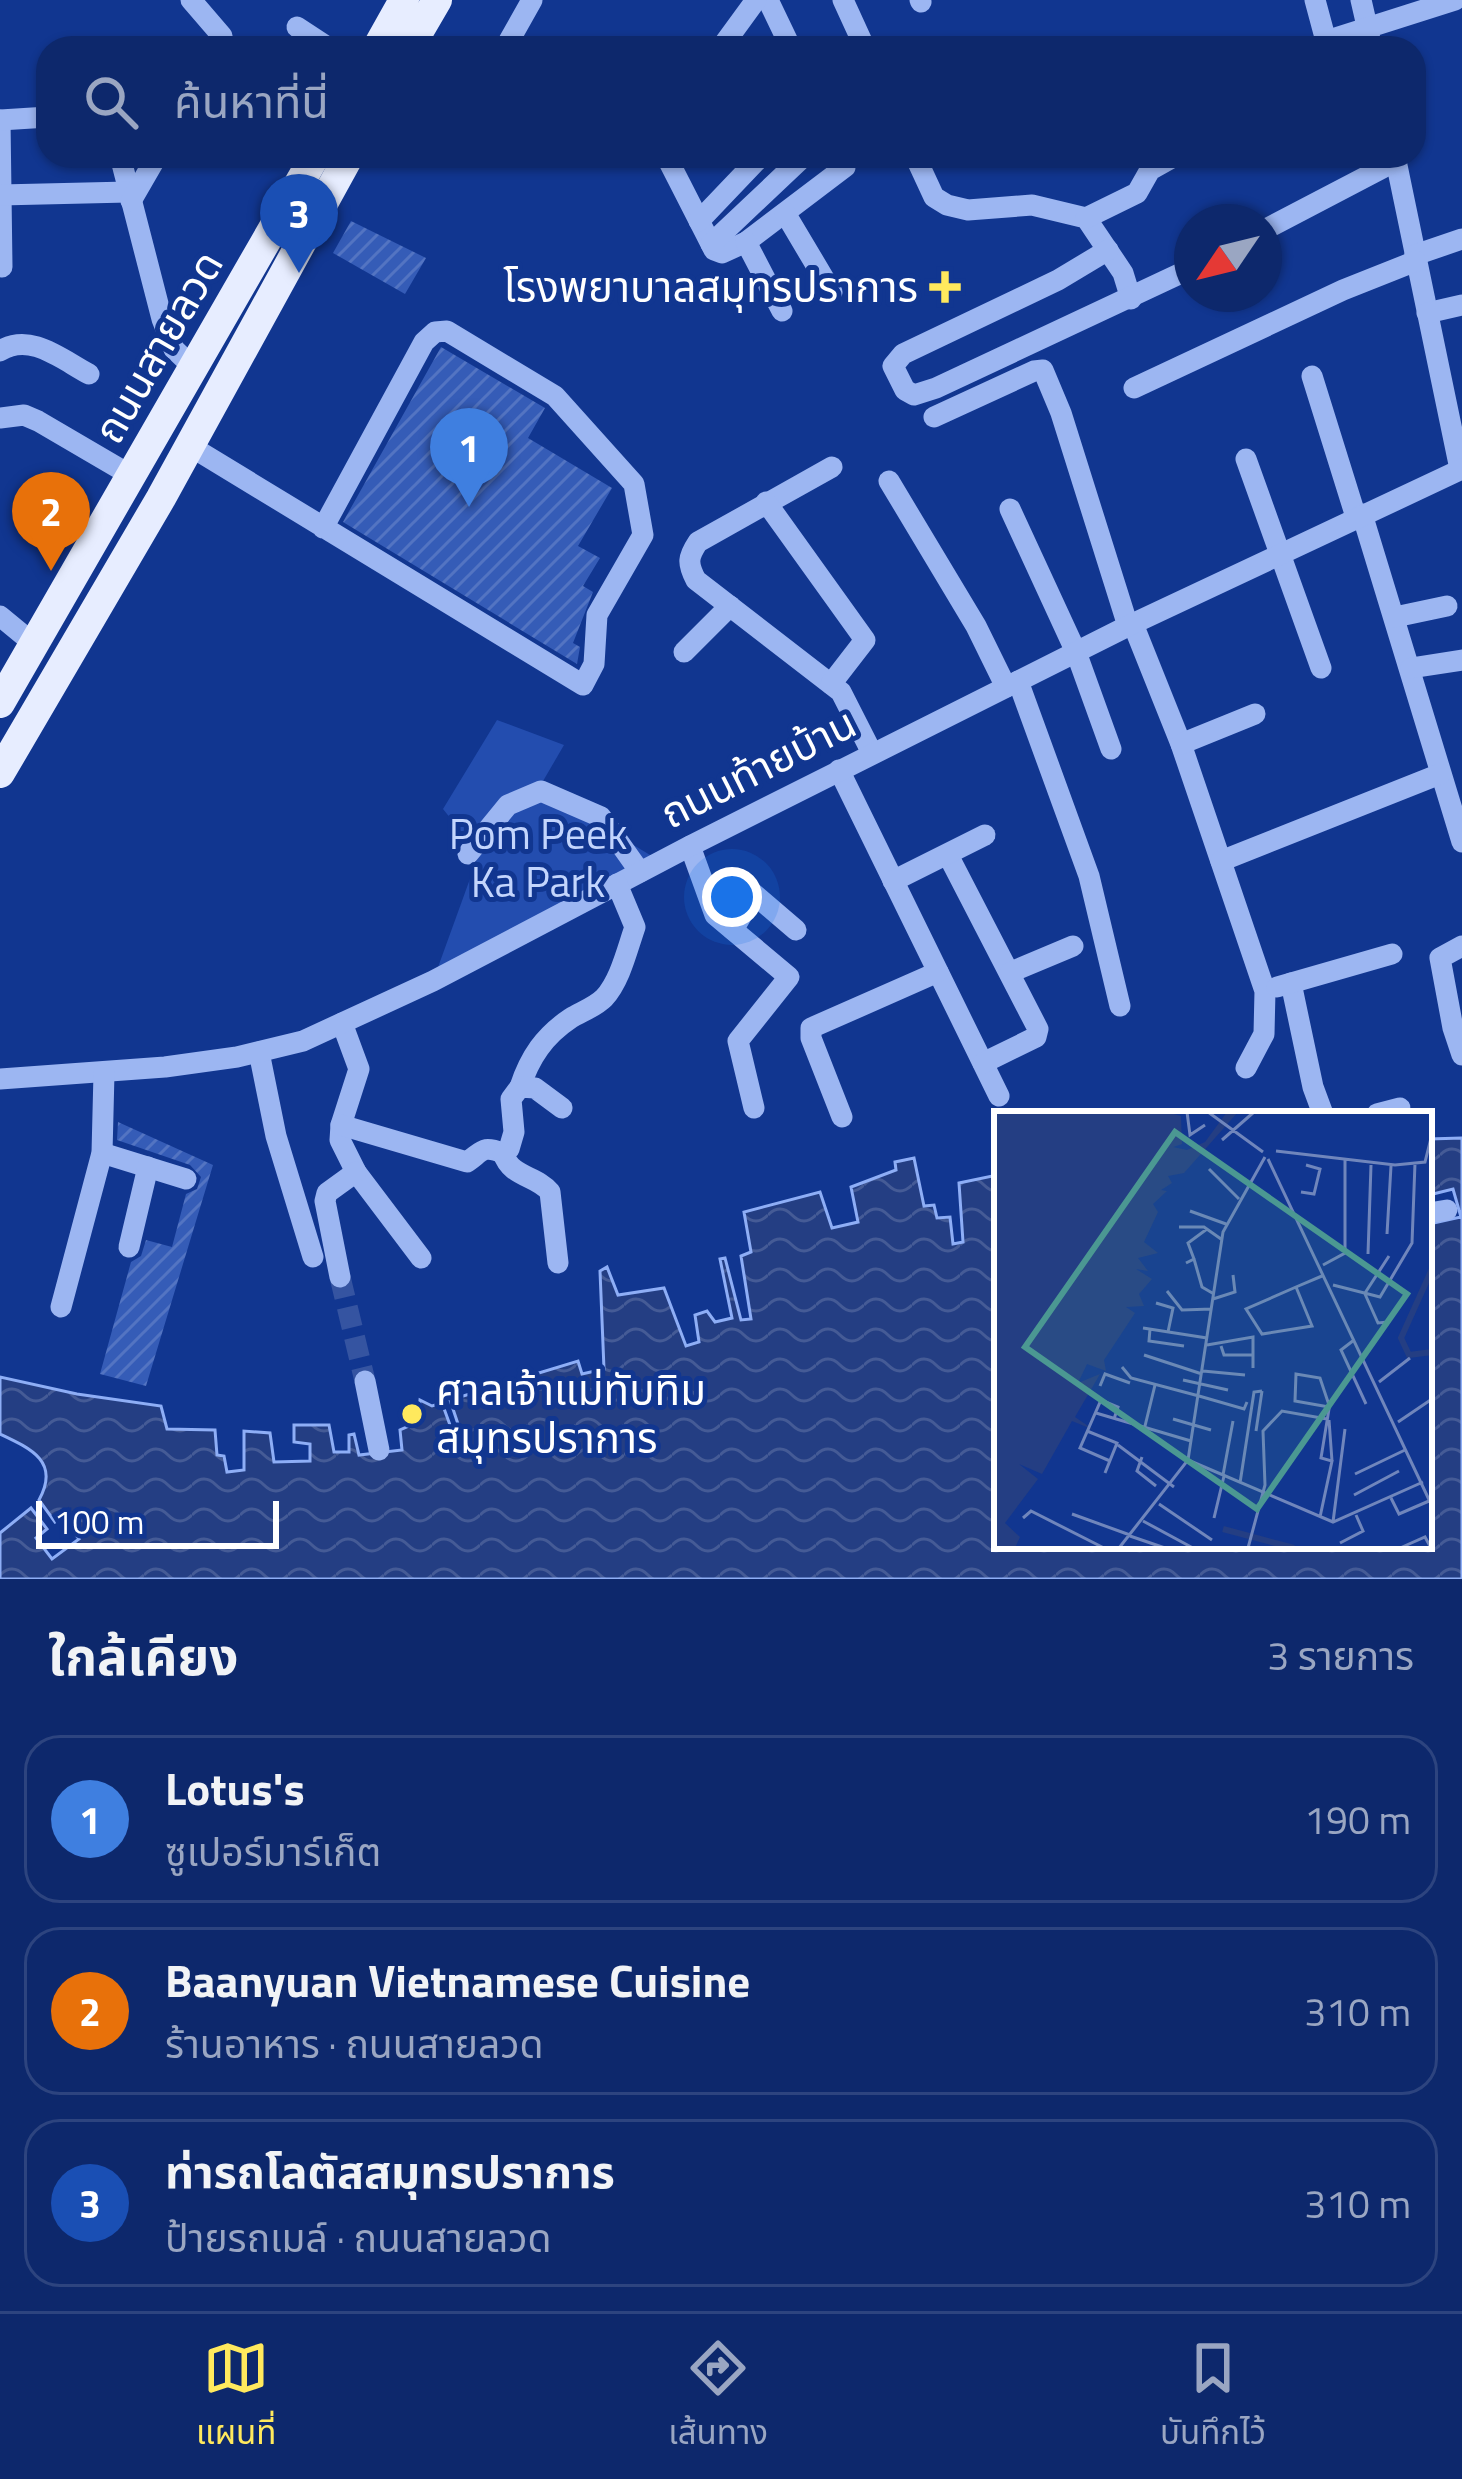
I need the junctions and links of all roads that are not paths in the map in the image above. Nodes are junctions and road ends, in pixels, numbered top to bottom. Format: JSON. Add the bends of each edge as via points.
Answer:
{"nodes":[{"id":1,"x":191,"y":0,"type":"edge"},
{"id":2,"x":404,"y":0,"type":"edge"},
{"id":3,"x":437,"y":0,"type":"edge"},
{"id":4,"x":532,"y":0,"type":"edge"},
{"id":5,"x":756,"y":0,"type":"edge"},
{"id":6,"x":768,"y":0,"type":"edge"},
{"id":7,"x":843,"y":0,"type":"edge"},
{"id":8,"x":1315,"y":0,"type":"edge"},
{"id":9,"x":1361,"y":0,"type":"edge"},
{"id":10,"x":1455,"y":0,"type":"edge"},
{"id":11,"x":297,"y":27,"type":"dead end"},
{"id":12,"x":223,"y":36,"type":"edge"},
{"id":13,"x":311,"y":36,"type":"edge"},
{"id":14,"x":383,"y":36,"type":"edge"},
{"id":15,"x":417,"y":36,"type":"edge"},
{"id":16,"x":512,"y":36,"type":"edge"},
{"id":17,"x":730,"y":36,"type":"edge"},
{"id":18,"x":779,"y":36,"type":"edge"},
{"id":19,"x":860,"y":36,"type":"edge"},
{"id":20,"x":1322,"y":36,"type":"edge"},
{"id":21,"x":1370,"y":36,"type":"edge"},
{"id":22,"x":1374,"y":36,"type":"edge"},
{"id":23,"x":36,"y":118,"type":"edge"},
{"id":24,"x":0,"y":119,"type":"edge"},
{"id":25,"x":123,"y":168,"type":"edge"},
{"id":26,"x":149,"y":168,"type":"edge"},
{"id":27,"x":308,"y":168,"type":"edge"},
{"id":28,"x":342,"y":168,"type":"edge"},
{"id":29,"x":678,"y":168,"type":"edge"},
{"id":30,"x":750,"y":168,"type":"edge"},
{"id":31,"x":791,"y":168,"type":"edge"},
{"id":32,"x":844,"y":168,"type":"edge"},
{"id":33,"x":921,"y":168,"type":"edge"},
{"id":34,"x":1144,"y":168,"type":"edge"},
{"id":35,"x":1378,"y":168,"type":"edge"},
{"id":36,"x":1397,"y":168,"type":"edge"},
{"id":37,"x":1,"y":195,"type":"edge"},
{"id":38,"x":129,"y":197,"type":"junction"},
{"id":39,"x":785,"y":213,"type":"junction"},
{"id":40,"x":1087,"y":218,"type":"junction"},
{"id":41,"x":1282,"y":220,"type":"edge"},
{"id":42,"x":699,"y":221,"type":"junction"},
{"id":43,"x":1462,"y":238,"type":"edge"},
{"id":44,"x":746,"y":242,"type":"junction"},
{"id":45,"x":711,"y":244,"type":"junction"},
{"id":46,"x":1108,"y":250,"type":"junction"},
{"id":47,"x":1416,"y":258,"type":"junction"},
{"id":48,"x":2,"y":267,"type":"edge"},
{"id":49,"x":1174,"y":277,"type":"edge"},
{"id":50,"x":832,"y":292,"type":"dead end"},
{"id":51,"x":1131,"y":299,"type":"junction"},
{"id":52,"x":1462,"y":305,"type":"edge"},
{"id":53,"x":782,"y":310,"type":"dead end"},
{"id":54,"x":1427,"y":313,"type":"junction"},
{"id":55,"x":0,"y":350,"type":"edge"},
{"id":56,"x":194,"y":368,"type":"junction"},
{"id":57,"x":89,"y":374,"type":"dead end"},
{"id":58,"x":1312,"y":376,"type":"dead end"},
{"id":59,"x":1134,"y":388,"type":"dead end"},
{"id":60,"x":3,"y":410,"type":"edge"},
{"id":61,"x":934,"y":417,"type":"dead end"},
{"id":62,"x":190,"y":446,"type":"junction"},
{"id":63,"x":1246,"y":459,"type":"dead end"},
{"id":64,"x":832,"y":467,"type":"dead end"},
{"id":65,"x":1461,"y":469,"type":"edge"},
{"id":66,"x":132,"y":476,"type":"junction"},
{"id":67,"x":890,"y":481,"type":"dead end"},
{"id":68,"x":766,"y":502,"type":"junction"},
{"id":69,"x":1010,"y":509,"type":"dead end"},
{"id":70,"x":1359,"y":516,"type":"junction"},
{"id":71,"x":323,"y":527,"type":"junction"},
{"id":72,"x":1278,"y":555,"type":"junction"},
{"id":73,"x":730,"y":606,"type":"junction"},
{"id":74,"x":1447,"y":606,"type":"dead end"},
{"id":75,"x":0,"y":616,"type":"edge"},
{"id":76,"x":1395,"y":616,"type":"junction"},
{"id":77,"x":1131,"y":625,"type":"junction"},
{"id":78,"x":34,"y":644,"type":"junction"},
{"id":79,"x":684,"y":652,"type":"dead end"},
{"id":80,"x":1076,"y":652,"type":"junction"},
{"id":81,"x":1462,"y":660,"type":"edge"},
{"id":82,"x":1321,"y":668,"type":"dead end"},
{"id":83,"x":1411,"y":668,"type":"junction"},
{"id":84,"x":831,"y":684,"type":"junction"},
{"id":85,"x":1012,"y":684,"type":"junction"},
{"id":86,"x":0,"y":703,"type":"edge"},
{"id":87,"x":1255,"y":714,"type":"dead end"},
{"id":88,"x":1181,"y":744,"type":"junction"},
{"id":89,"x":1111,"y":748,"type":"dead end"},
{"id":90,"x":872,"y":753,"type":"junction"},
{"id":91,"x":838,"y":770,"type":"junction"},
{"id":92,"x":0,"y":773,"type":"edge"},
{"id":93,"x":1440,"y":774,"type":"junction"},
{"id":94,"x":985,"y":835,"type":"dead end"},
{"id":95,"x":1462,"y":842,"type":"edge"},
{"id":96,"x":690,"y":846,"type":"junction"},
{"id":97,"x":468,"y":854,"type":"dead end"},
{"id":98,"x":948,"y":854,"type":"junction"},
{"id":99,"x":1221,"y":861,"type":"junction"},
{"id":100,"x":640,"y":872,"type":"junction"},
{"id":101,"x":893,"y":881,"type":"junction"},
{"id":102,"x":617,"y":884,"type":"junction"},
{"id":103,"x":733,"y":930,"type":"junction"},
{"id":104,"x":796,"y":930,"type":"dead end"},
{"id":105,"x":1073,"y":946,"type":"dead end"},
{"id":106,"x":1462,"y":946,"type":"edge"},
{"id":107,"x":1392,"y":954,"type":"dead end"},
{"id":108,"x":938,"y":972,"type":"junction"},
{"id":109,"x":1011,"y":972,"type":"junction"},
{"id":110,"x":1291,"y":983,"type":"junction"},
{"id":111,"x":1265,"y":991,"type":"junction"},
{"id":112,"x":1120,"y":1006,"type":"dead end"},
{"id":113,"x":342,"y":1023,"type":"junction"},
{"id":114,"x":259,"y":1052,"type":"junction"},
{"id":115,"x":1462,"y":1055,"type":"edge"},
{"id":116,"x":983,"y":1064,"type":"junction"},
{"id":117,"x":1246,"y":1068,"type":"dead end"},
{"id":118,"x":104,"y":1073,"type":"junction"},
{"id":119,"x":0,"y":1079,"type":"edge"},
{"id":120,"x":520,"y":1087,"type":"junction"},
{"id":121,"x":999,"y":1096,"type":"dead end"},
{"id":122,"x":562,"y":1108,"type":"dead end"},
{"id":123,"x":754,"y":1108,"type":"dead end"},
{"id":124,"x":1322,"y":1111,"type":"edge"},
{"id":125,"x":842,"y":1118,"type":"dead end"},
{"id":126,"x":341,"y":1125,"type":"junction"},
{"id":127,"x":503,"y":1153,"type":"junction"},
{"id":128,"x":102,"y":1154,"type":"junction"},
{"id":129,"x":148,"y":1168,"type":"junction"},
{"id":130,"x":356,"y":1172,"type":"junction"},
{"id":131,"x":185,"y":1179,"type":"dead end"},
{"id":132,"x":129,"y":1246,"type":"dead end"},
{"id":133,"x":313,"y":1258,"type":"dead end"},
{"id":134,"x":421,"y":1258,"type":"dead end"},
{"id":135,"x":558,"y":1263,"type":"dead end"},
{"id":136,"x":340,"y":1277,"type":"tunnel mouth"},
{"id":137,"x":61,"y":1307,"type":"dead end"},
{"id":138,"x":365,"y":1381,"type":"tunnel mouth"},
{"id":139,"x":379,"y":1450,"type":"dead end"}],
"edges":[{"from":1,"to":12,"type":"street"},
{"from":2,"to":14,"type":"main road"},
{"from":3,"to":15,"type":"main road"},
{"from":4,"to":16,"type":"street"},
{"from":5,"to":17,"type":"street"},
{"from":6,"to":18,"type":"street"},
{"from":7,"to":19,"type":"street"},
{"from":8,"to":20,"type":"street"},
{"from":9,"to":21,"type":"street"},
{"from":10,"to":22,"type":"street"},
{"from":11,"to":13,"type":"street"},
{"from":23,"to":24,"type":"street"},
{"from":24,"to":37,"type":"street"},
{"from":25,"to":38,"type":"street"},
{"from":26,"to":38,"type":"street"},
{"from":27,"to":56,"type":"main road","name":"ถนนสายลวด"},
{"from":28,"to":62,"type":"main road","name":"ถนนสายลวด"},
{"from":29,"to":42,"type":"street"},
{"from":30,"to":42,"type":"street"},
{"from":31,"to":45,"type":"street"},
{"from":32,"to":39,"type":"street"},
{"from":33,"to":40,"type":"street","via":[[947,205],[1032,205]]},
{"from":34,"to":40,"type":"street","via":[[1137,193]]},
{"from":35,"to":41,"type":"street"},
{"from":36,"to":47,"type":"street"},
{"from":37,"to":38,"type":"street"},
{"from":37,"to":48,"type":"street"},
{"from":38,"to":56,"type":"street","via":[[162,319],[174,349]]},
{"from":39,"to":44,"type":"street"},
{"from":39,"to":50,"type":"street"},
{"from":40,"to":46,"type":"street"},
{"from":42,"to":45,"type":"street"},
{"from":43,"to":47,"type":"street"},
{"from":44,"to":45,"type":"street","via":[[722,253]]},
{"from":44,"to":53,"type":"street"},
{"from":46,"to":51,"type":"street"},
{"from":46,"to":51,"type":"street","via":[[904,354],[893,365],[899,380],[919,394]]},
{"from":47,"to":54,"type":"street"},
{"from":47,"to":59,"type":"street"},
{"from":49,"to":51,"type":"street"},
{"from":52,"to":54,"type":"street"},
{"from":54,"to":65,"type":"street"},
{"from":55,"to":57,"type":"street","via":[[30,343]]},
{"from":56,"to":66,"type":"main road","name":"ถนนสายลวด"},
{"from":58,"to":70,"type":"street"},
{"from":60,"to":66,"type":"street","via":[[38,421]]},
{"from":61,"to":77,"type":"street","via":[[1043,370]]},
{"from":62,"to":71,"type":"street"},
{"from":62,"to":92,"type":"main road","name":"ถนนสายลวด"},
{"from":63,"to":72,"type":"street"},
{"from":64,"to":68,"type":"street"},
{"from":65,"to":70,"type":"street","name":"ถนนท้ายบ้าน"},
{"from":66,"to":78,"type":"main road","name":"ถนนสายลวด"},
{"from":67,"to":85,"type":"street"},
{"from":68,"to":73,"type":"street","via":[[698,542],[688,557],[696,580]]},
{"from":68,"to":84,"type":"street","via":[[865,640]]},
{"from":69,"to":80,"type":"street"},
{"from":70,"to":72,"type":"street","name":"ถนนท้ายบ้าน"},
{"from":70,"to":76,"type":"street"},
{"from":71,"to":71,"type":"street","via":[[424,342],[447,331],[555,396],[634,484],[644,536],[597,615],[594,664],[583,685]]},
{"from":72,"to":77,"type":"street","name":"ถนนท้ายบ้าน"},
{"from":72,"to":82,"type":"street"},
{"from":73,"to":79,"type":"street"},
{"from":73,"to":84,"type":"street"},
{"from":74,"to":76,"type":"street"},
{"from":75,"to":78,"type":"street"},
{"from":76,"to":83,"type":"street"},
{"from":77,"to":80,"type":"street","name":"ถนนท้ายบ้าน"},
{"from":77,"to":88,"type":"street"},
{"from":78,"to":86,"type":"main road","name":"ถนนสายลวด"},
{"from":80,"to":85,"type":"street","name":"ถนนท้ายบ้าน"},
{"from":80,"to":89,"type":"street"},
{"from":81,"to":83,"type":"street"},
{"from":83,"to":93,"type":"street"},
{"from":84,"to":90,"type":"street"},
{"from":85,"to":90,"type":"street","name":"ถนนท้ายบ้าน"},
{"from":85,"to":112,"type":"street","via":[[1089,876]]},
{"from":87,"to":88,"type":"street"},
{"from":88,"to":99,"type":"street"},
{"from":90,"to":91,"type":"street","name":"ถนนท้ายบ้าน"},
{"from":91,"to":96,"type":"street","name":"ถนนท้ายบ้าน"},
{"from":91,"to":101,"type":"street"},
{"from":93,"to":95,"type":"street"},
{"from":93,"to":99,"type":"street"},
{"from":94,"to":98,"type":"street"},
{"from":96,"to":100,"type":"street","name":"ถนนท้ายบ้าน"},
{"from":96,"to":103,"type":"street","via":[[716,915]]},
{"from":97,"to":100,"type":"street","via":[[508,805],[541,791],[601,817]]},
{"from":98,"to":101,"type":"street"},
{"from":98,"to":109,"type":"street"},
{"from":99,"to":111,"type":"street"},
{"from":100,"to":102,"type":"street","name":"ถนนท้ายบ้าน"},
{"from":101,"to":108,"type":"street"},
{"from":102,"to":113,"type":"street","name":"ถนนท้ายบ้าน"},
{"from":102,"to":120,"type":"street","via":[[635,927],[624,961],[603,999],[541,1043]]},
{"from":103,"to":104,"type":"street","via":[[754,894]]},
{"from":103,"to":123,"type":"street","via":[[789,977],[738,1041]]},
{"from":105,"to":109,"type":"street"},
{"from":106,"to":115,"type":"street","via":[[1440,958]]},
{"from":107,"to":110,"type":"street"},
{"from":108,"to":116,"type":"street"},
{"from":108,"to":125,"type":"street","via":[[811,1028]]},
{"from":109,"to":116,"type":"street","via":[[1038,1034]]},
{"from":110,"to":111,"type":"street"},
{"from":110,"to":124,"type":"street"},
{"from":111,"to":117,"type":"street","via":[[1264,1034]]},
{"from":113,"to":114,"type":"street","name":"ถนนท้ายบ้าน"},
{"from":113,"to":126,"type":"street","via":[[358,1069]]},
{"from":114,"to":118,"type":"street","name":"ถนนท้ายบ้าน"},
{"from":114,"to":133,"type":"street"},
{"from":116,"to":121,"type":"street"},
{"from":118,"to":119,"type":"street","name":"ถนนท้ายบ้าน"},
{"from":118,"to":128,"type":"street"},
{"from":120,"to":122,"type":"street"},
{"from":120,"to":127,"type":"street"},
{"from":126,"to":127,"type":"street","via":[[467,1162],[479,1149]]},
{"from":126,"to":130,"type":"street"},
{"from":127,"to":135,"type":"street","via":[[515,1172],[550,1192]]},
{"from":128,"to":129,"type":"street"},
{"from":128,"to":137,"type":"street"},
{"from":129,"to":131,"type":"street"},
{"from":129,"to":132,"type":"street"},
{"from":130,"to":134,"type":"street"},
{"from":130,"to":136,"type":"street","via":[[325,1201]]},
{"from":138,"to":139,"type":"street"}]}
